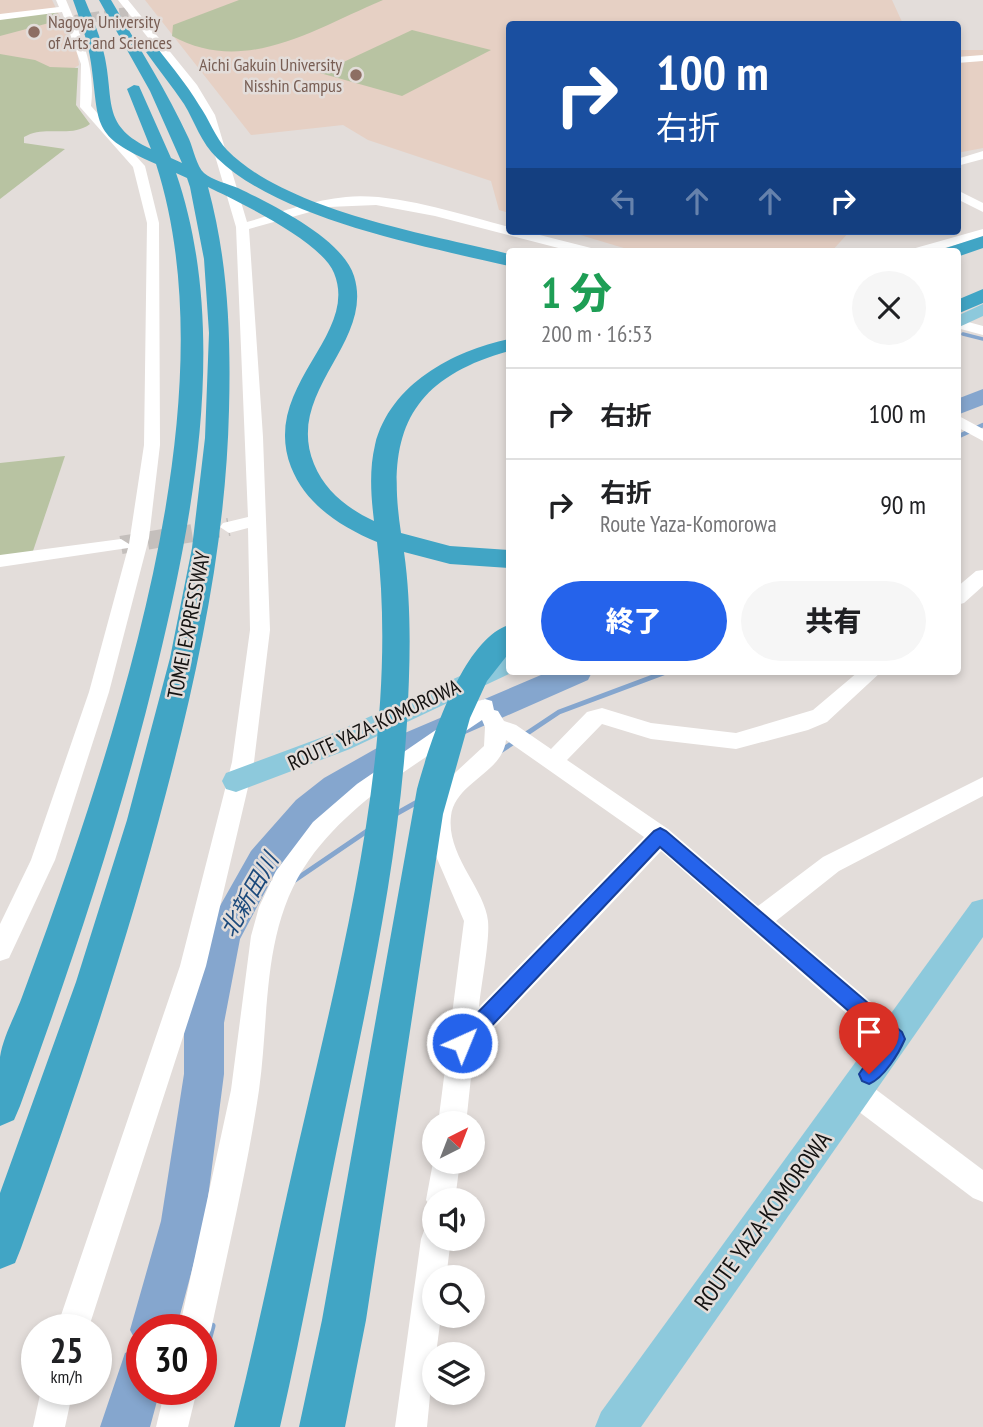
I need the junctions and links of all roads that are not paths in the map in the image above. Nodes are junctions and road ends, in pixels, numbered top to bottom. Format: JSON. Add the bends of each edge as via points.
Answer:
{"nodes":[{"id":1,"x":79,"y":0,"type":"edge"},
{"id":2,"x":85,"y":0,"type":"edge"},
{"id":3,"x":116,"y":0,"type":"edge"},
{"id":4,"x":123,"y":0,"type":"edge"},
{"id":5,"x":122,"y":8,"type":"edge"},
{"id":6,"x":68,"y":12,"type":"edge"},
{"id":7,"x":0,"y":17,"type":"edge"},
{"id":8,"x":983,"y":58,"type":"edge"},
{"id":9,"x":961,"y":60,"type":"edge"},
{"id":10,"x":983,"y":155,"type":"edge"},
{"id":11,"x":961,"y":162,"type":"edge"},
{"id":12,"x":961,"y":196,"type":"edge"},
{"id":13,"x":983,"y":208,"type":"edge"},
{"id":14,"x":242,"y":227,"type":"junction"},
{"id":15,"x":506,"y":230,"type":"edge"},
{"id":16,"x":525,"y":235,"type":"edge"},
{"id":17,"x":967,"y":245,"type":"edge"},
{"id":18,"x":575,"y":248,"type":"edge"},
{"id":19,"x":946,"y":248,"type":"edge"},
{"id":20,"x":506,"y":259,"type":"edge"},
{"id":21,"x":983,"y":294,"type":"edge"},
{"id":22,"x":961,"y":304,"type":"edge"},
{"id":23,"x":983,"y":309,"type":"edge"},
{"id":24,"x":961,"y":321,"type":"edge"},
{"id":25,"x":961,"y":324,"type":"edge"},
{"id":26,"x":983,"y":331,"type":"edge"},
{"id":27,"x":506,"y":346,"type":"edge"},
{"id":28,"x":961,"y":422,"type":"edge"},
{"id":29,"x":983,"y":436,"type":"edge"},
{"id":30,"x":256,"y":521,"type":"junction"},
{"id":31,"x":229,"y":527,"type":"tunnel mouth"},
{"id":32,"x":121,"y":545,"type":"tunnel mouth"},
{"id":33,"x":506,"y":559,"type":"edge"},
{"id":34,"x":0,"y":561,"type":"edge"},
{"id":35,"x":983,"y":576,"type":"edge"},
{"id":36,"x":961,"y":595,"type":"edge"},
{"id":37,"x":506,"y":638,"type":"edge"},
{"id":38,"x":506,"y":664,"type":"edge"},
{"id":39,"x":868,"y":675,"type":"edge"},
{"id":40,"x":469,"y":681,"type":"junction"},
{"id":41,"x":491,"y":717,"type":"junction"},
{"id":42,"x":553,"y":761,"type":"junction"},
{"id":43,"x":236,"y":781,"type":"junction"},
{"id":44,"x":983,"y":786,"type":"edge"},
{"id":45,"x":660,"y":836,"type":"junction"},
{"id":46,"x":983,"y":912,"type":"edge"},
{"id":47,"x":758,"y":920,"type":"junction"},
{"id":48,"x":0,"y":950,"type":"edge"},
{"id":49,"x":895,"y":1039,"type":"junction"},
{"id":50,"x":462,"y":1043,"type":"junction"},
{"id":51,"x":856,"y":1092,"type":"junction"},
{"id":52,"x":0,"y":1106,"type":"edge"},
{"id":53,"x":454,"y":1111,"type":"edge"},
{"id":54,"x":983,"y":1188,"type":"edge"},
{"id":55,"x":0,"y":1248,"type":"edge"},
{"id":56,"x":434,"y":1251,"type":"edge"},
{"id":57,"x":77,"y":1314,"type":"edge"},
{"id":58,"x":199,"y":1314,"type":"edge"},
{"id":59,"x":54,"y":1405,"type":"edge"},
{"id":60,"x":177,"y":1405,"type":"edge"},
{"id":61,"x":49,"y":1427,"type":"edge"},
{"id":62,"x":172,"y":1427,"type":"edge"},
{"id":63,"x":257,"y":1427,"type":"edge"},
{"id":64,"x":322,"y":1427,"type":"edge"},
{"id":65,"x":411,"y":1427,"type":"edge"},
{"id":66,"x":616,"y":1427,"type":"edge"}],
"edges":[{"from":1,"to":33,"type":"highway","via":[[95,45],[106,121],[124,140],[289,226],[342,270],[349,292],[345,316],[307,387],[296,418],[297,453],[313,486],[346,517],[399,542],[461,557]]},
{"from":2,"to":52,"type":"highway","name":"TOMEI EXPRESSWAY","via":[[163,155],[183,236],[190,314],[189,393],[165,576],[117,766]]},
{"from":3,"to":20,"type":"highway","via":[[194,108],[210,140],[248,175],[330,212]]},
{"from":4,"to":5,"type":"street"},
{"from":5,"to":14,"type":"street","via":[[192,87],[209,115]]},
{"from":5,"to":55,"type":"highway","name":"TOMEI EXPRESSWAY","via":[[199,186],[218,293],[215,465],[202,565],[163,746],[121,899],[53,1107]]},
{"from":6,"to":7,"type":"street"},
{"from":6,"to":48,"type":"street","via":[[88,61],[85,107],[139,166],[153,223],[152,445],[140,538],[99,692],[43,860]]},
{"from":8,"to":9,"type":"street"},
{"from":10,"to":11,"type":"street"},
{"from":12,"to":13,"type":"street"},
{"from":14,"to":15,"type":"street","via":[[349,200],[436,212]]},
{"from":14,"to":30,"type":"street"},
{"from":16,"to":18,"type":"street"},
{"from":17,"to":19,"type":"street"},
{"from":21,"to":22,"type":"highway"},
{"from":23,"to":24,"type":"main road"},
{"from":25,"to":26,"type":"street"},
{"from":27,"to":63,"type":"highway","via":[[464,361],[428,383],[401,411],[388,442],[384,471],[394,582],[395,663],[383,810],[336,1062]]},
{"from":28,"to":29,"type":"street"},
{"from":30,"to":31,"type":"street"},
{"from":30,"to":43,"type":"street","via":[[260,630],[243,762]]},
{"from":32,"to":34,"type":"street"},
{"from":35,"to":36,"type":"street"},
{"from":37,"to":64,"type":"highway","via":[[461,700],[427,814],[344,1320]]},
{"from":38,"to":40,"type":"main road","name":"ROUTE YAZA-KOMOROWA"},
{"from":39,"to":42,"type":"street","via":[[820,716],[793,727],[724,742],[594,718]]},
{"from":40,"to":41,"type":"street"},
{"from":40,"to":43,"type":"main road","name":"ROUTE YAZA-KOMOROWA","via":[[336,745]]},
{"from":41,"to":42,"type":"street"},
{"from":41,"to":50,"type":"street","via":[[494,750],[441,805],[440,844],[476,921]]},
{"from":41,"to":58,"type":"street","via":[[346,803],[301,852],[268,909],[254,985],[246,1087]]},
{"from":42,"to":45,"type":"street"},
{"from":43,"to":57,"type":"street","via":[[193,966]]},
{"from":44,"to":47,"type":"street","via":[[831,864]]},
{"from":45,"to":47,"type":"street"},
{"from":45,"to":50,"type":"street"},
{"from":46,"to":49,"type":"main road","name":"ROUTE YAZA-KOMOROWA"},
{"from":47,"to":49,"type":"street"},
{"from":49,"to":51,"type":"main road","name":"ROUTE YAZA-KOMOROWA"},
{"from":50,"to":53,"type":"street"},
{"from":51,"to":54,"type":"street"},
{"from":51,"to":66,"type":"main road","name":"ROUTE YAZA-KOMOROWA"},
{"from":56,"to":65,"type":"street"},
{"from":59,"to":61,"type":"street"},
{"from":60,"to":62,"type":"street"}]}
